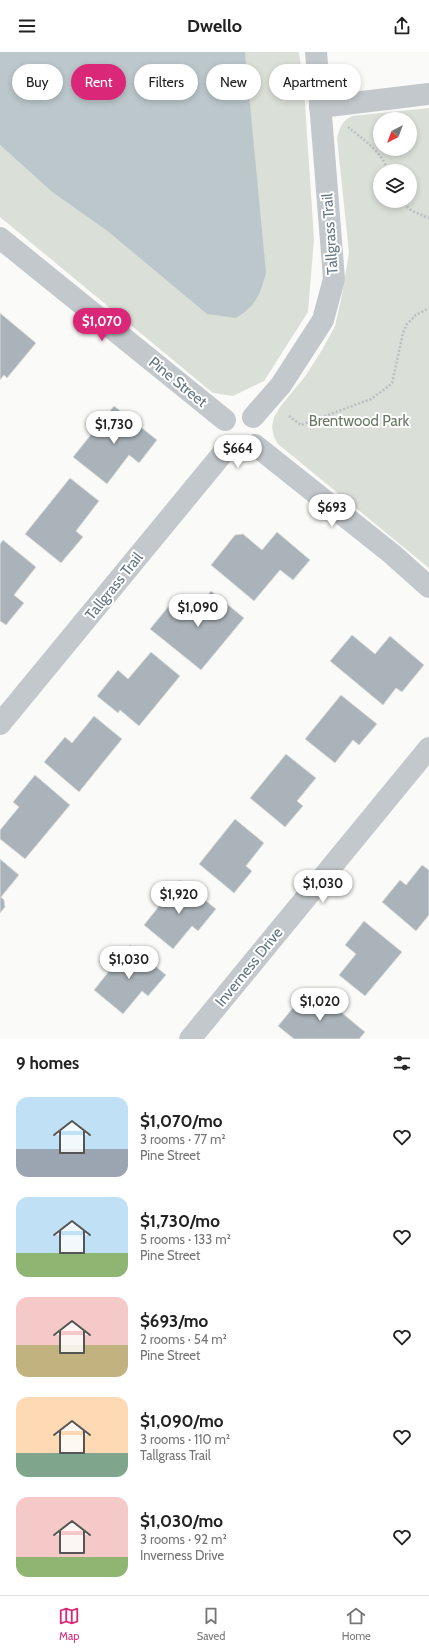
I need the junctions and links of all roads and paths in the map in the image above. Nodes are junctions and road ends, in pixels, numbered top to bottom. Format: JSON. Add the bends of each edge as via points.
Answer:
{"nodes":[{"id":1,"x":316,"y":52,"type":"edge"},
{"id":2,"x":429,"y":94,"type":"edge"},
{"id":3,"x":320,"y":107,"type":"junction"},
{"id":4,"x":386,"y":164,"type":"edge"},
{"id":5,"x":409,"y":208,"type":"edge"},
{"id":6,"x":429,"y":218,"type":"edge"},
{"id":7,"x":0,"y":238,"type":"edge"},
{"id":8,"x":429,"y":308,"type":"edge"},
{"id":9,"x":289,"y":416,"type":"dead end"},
{"id":10,"x":253,"y":417,"type":"junction"},
{"id":11,"x":225,"y":420,"type":"junction"},
{"id":12,"x":255,"y":445,"type":"junction"},
{"id":13,"x":228,"y":447,"type":"junction"},
{"id":14,"x":429,"y":588,"type":"edge"},
{"id":15,"x":0,"y":724,"type":"edge"},
{"id":16,"x":429,"y":748,"type":"edge"},
{"id":17,"x":190,"y":1039,"type":"edge"}],
"edges":[{"from":1,"to":3,"type":"street","name":"Tallgrass Trail"},
{"from":2,"to":3,"type":"street"},
{"from":3,"to":4,"type":"path","via":[[349,127],[378,153]]},
{"from":3,"to":10,"type":"street","name":"Tallgrass Trail","via":[[334,279],[323,320],[281,385]]},
{"from":5,"to":6,"type":"path"},
{"from":7,"to":11,"type":"street","name":"Pine Street"},
{"from":8,"to":9,"type":"path","via":[[416,315],[402,333],[392,382],[382,392],[371,399],[301,425]]},
{"from":10,"to":11,"type":"street","via":[[235,413]]},
{"from":10,"to":12,"type":"street","via":[[260,429],[260,436]]},
{"from":11,"to":13,"type":"street","via":[[221,431],[224,443]]},
{"from":12,"to":13,"type":"street","via":[[241,452]]},
{"from":12,"to":14,"type":"street","via":[[392,554]]},
{"from":13,"to":15,"type":"street","name":"Tallgrass Trail"},
{"from":16,"to":17,"type":"street","name":"Inverness Drive"}]}
